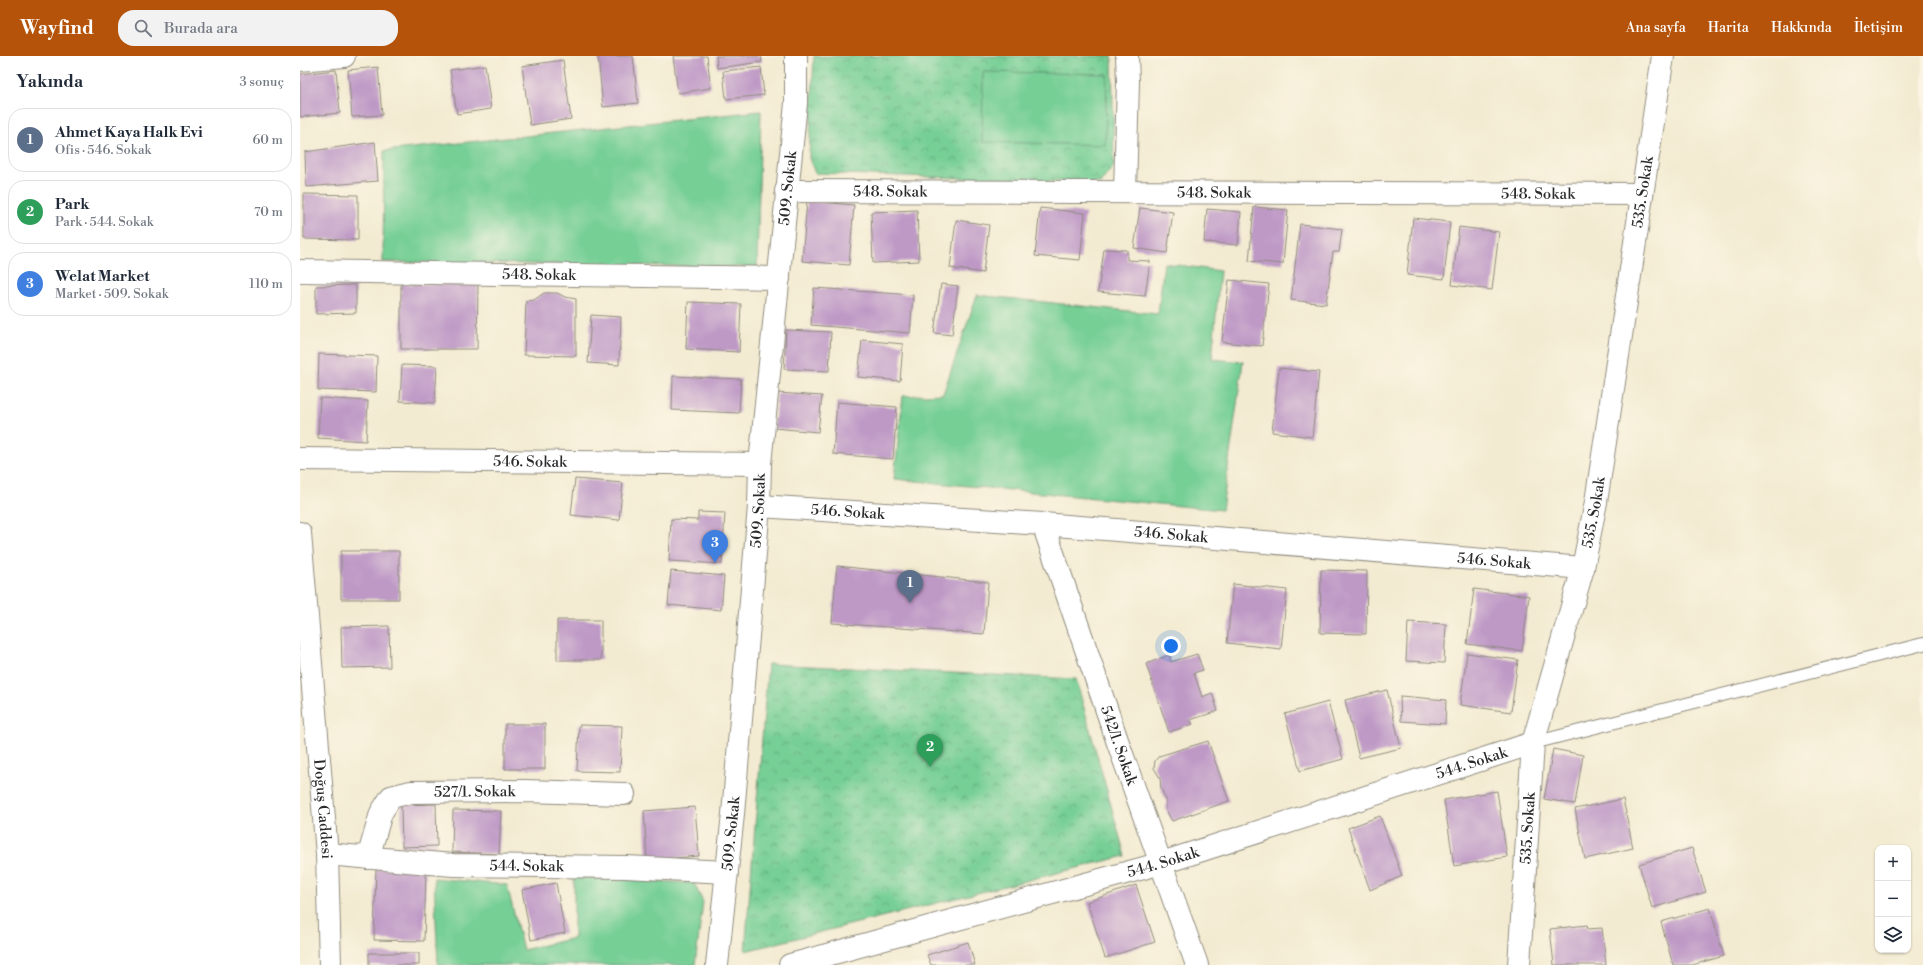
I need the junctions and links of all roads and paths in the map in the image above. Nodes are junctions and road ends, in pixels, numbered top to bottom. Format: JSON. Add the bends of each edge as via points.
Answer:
{"nodes":[{"id":1,"x":344,"y":56,"type":"edge"},
{"id":2,"x":796,"y":56,"type":"edge"},
{"id":3,"x":1127,"y":56,"type":"edge"},
{"id":4,"x":1663,"y":56,"type":"edge"},
{"id":5,"x":300,"y":60,"type":"edge"},
{"id":6,"x":786,"y":191,"type":"junction"},
{"id":7,"x":1125,"y":192,"type":"junction"},
{"id":8,"x":1642,"y":194,"type":"junction"},
{"id":9,"x":300,"y":271,"type":"edge"},
{"id":10,"x":779,"y":278,"type":"junction"},
{"id":11,"x":300,"y":459,"type":"edge"},
{"id":12,"x":760,"y":464,"type":"junction"},
{"id":13,"x":759,"y":506,"type":"junction"},
{"id":14,"x":1043,"y":524,"type":"junction"},
{"id":15,"x":300,"y":533,"type":"edge"},
{"id":16,"x":1583,"y":568,"type":"junction"},
{"id":17,"x":1923,"y":644,"type":"edge"},
{"id":18,"x":1532,"y":743,"type":"junction"},
{"id":19,"x":624,"y":794,"type":"dead end"},
{"id":20,"x":327,"y":854,"type":"junction"},
{"id":21,"x":368,"y":858,"type":"junction"},
{"id":22,"x":1162,"y":863,"type":"junction"},
{"id":23,"x":727,"y":872,"type":"junction"},
{"id":24,"x":330,"y":965,"type":"edge"},
{"id":25,"x":717,"y":965,"type":"edge"},
{"id":26,"x":790,"y":965,"type":"edge"},
{"id":27,"x":1198,"y":965,"type":"edge"},
{"id":28,"x":1519,"y":965,"type":"edge"}],
"edges":[{"from":1,"to":5,"type":"street"},
{"from":2,"to":6,"type":"street","name":"509. Sokak","via":[[796,103]]},
{"from":3,"to":7,"type":"street"},
{"from":4,"to":8,"type":"street","name":"535. Sokak"},
{"from":6,"to":7,"type":"street","name":"548. Sokak"},
{"from":6,"to":10,"type":"street","name":"509. Sokak"},
{"from":7,"to":8,"type":"street","name":"548. Sokak"},
{"from":8,"to":16,"type":"street","name":"535. Sokak","via":[[1596,502]]},
{"from":9,"to":10,"type":"street","name":"548. Sokak"},
{"from":10,"to":12,"type":"street","name":"509. Sokak"},
{"from":11,"to":12,"type":"street","name":"546. Sokak"},
{"from":12,"to":13,"type":"street","name":"509. Sokak"},
{"from":13,"to":14,"type":"street","name":"546. Sokak"},
{"from":13,"to":23,"type":"street","name":"509. Sokak"},
{"from":14,"to":16,"type":"street","name":"546. Sokak"},
{"from":14,"to":22,"type":"street","name":"542/1. Sokak"},
{"from":15,"to":20,"type":"street","name":"Doğuş Caddesi"},
{"from":16,"to":18,"type":"street","name":"535. Sokak"},
{"from":17,"to":18,"type":"lane"},
{"from":18,"to":22,"type":"street","name":"544. Sokak"},
{"from":18,"to":28,"type":"street","name":"535. Sokak"},
{"from":19,"to":21,"type":"street","name":"527/1. Sokak","via":[[525,791],[411,792],[391,797],[381,813]]},
{"from":20,"to":21,"type":"street","name":"544. Sokak"},
{"from":20,"to":24,"type":"street","name":"Doğuş Caddesi"},
{"from":21,"to":23,"type":"street","name":"544. Sokak","via":[[453,865]]},
{"from":22,"to":26,"type":"street","name":"544. Sokak"},
{"from":22,"to":27,"type":"street","name":"542/1. Sokak"},
{"from":23,"to":25,"type":"street","name":"509. Sokak"}]}
